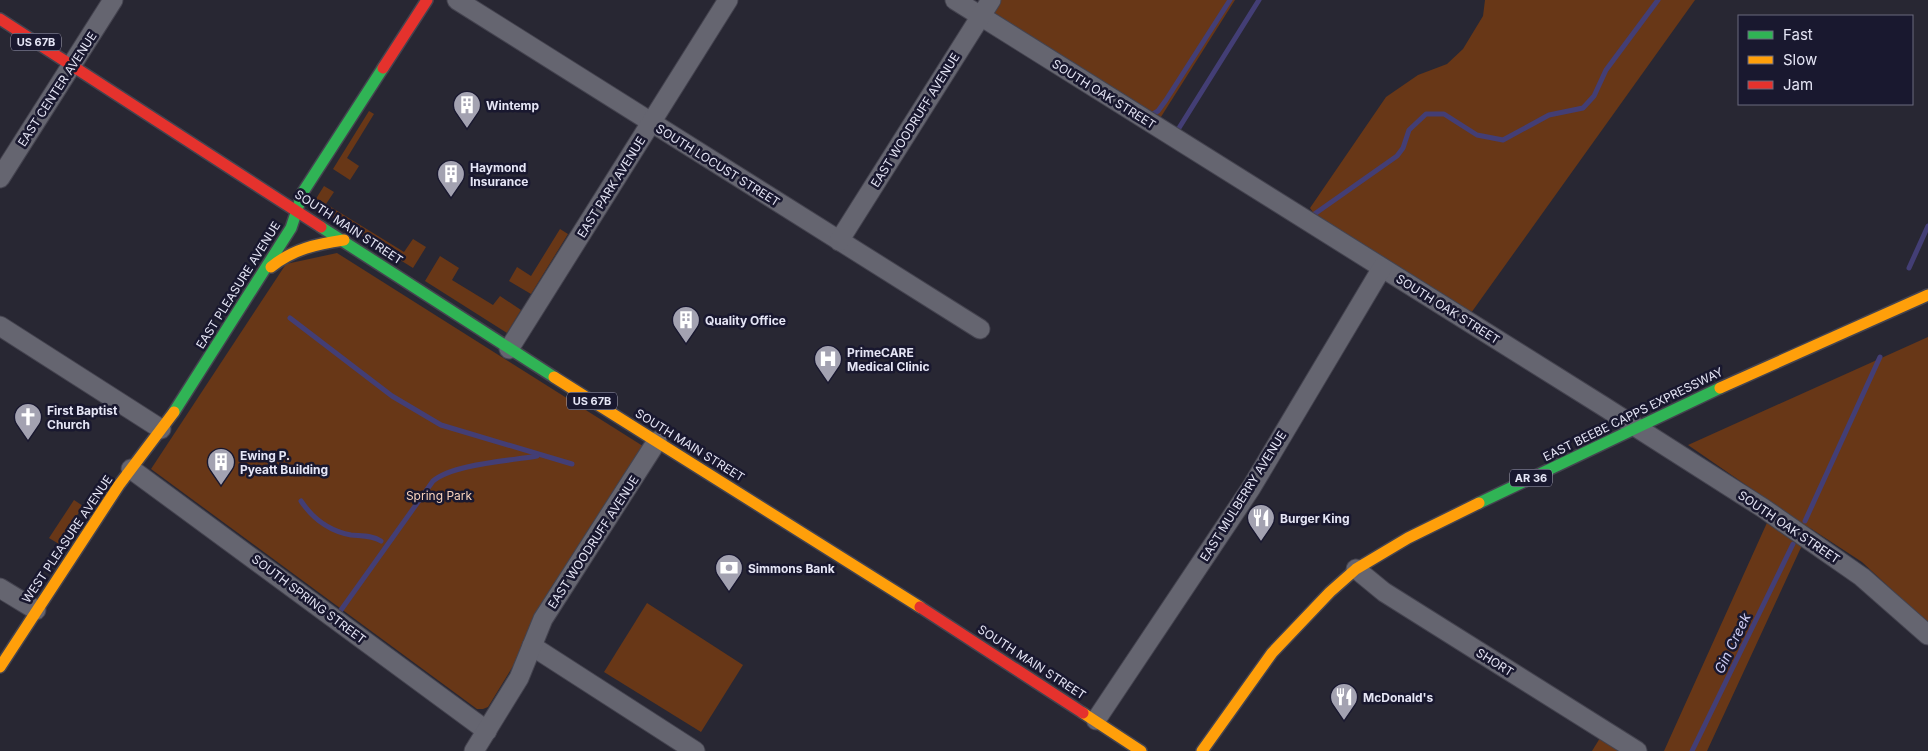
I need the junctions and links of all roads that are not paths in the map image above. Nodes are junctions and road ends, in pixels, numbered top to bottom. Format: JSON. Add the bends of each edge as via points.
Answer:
{"nodes":[{"id":1,"x":113,"y":0,"type":"edge"},
{"id":2,"x":427,"y":0,"type":"edge"},
{"id":3,"x":457,"y":0,"type":"edge"},
{"id":4,"x":728,"y":0,"type":"edge"},
{"id":5,"x":955,"y":0,"type":"edge"},
{"id":6,"x":991,"y":0,"type":"edge"},
{"id":7,"x":981,"y":16,"type":"junction"},
{"id":8,"x":0,"y":19,"type":"edge"},
{"id":9,"x":72,"y":65,"type":"junction"},
{"id":10,"x":651,"y":122,"type":"junction"},
{"id":11,"x":0,"y":178,"type":"edge"},
{"id":12,"x":298,"y":210,"type":"junction"},
{"id":13,"x":344,"y":240,"type":"junction"},
{"id":14,"x":839,"y":241,"type":"junction"},
{"id":15,"x":1382,"y":268,"type":"junction"},
{"id":16,"x":261,"y":276,"type":"junction"},
{"id":17,"x":1928,"y":296,"type":"edge"},
{"id":18,"x":0,"y":326,"type":"edge"},
{"id":19,"x":980,"y":329,"type":"dead end"},
{"id":20,"x":509,"y":349,"type":"junction"},
{"id":21,"x":1638,"y":428,"type":"junction"},
{"id":22,"x":161,"y":429,"type":"junction"},
{"id":23,"x":658,"y":441,"type":"junction"},
{"id":24,"x":131,"y":469,"type":"junction"},
{"id":25,"x":1356,"y":569,"type":"junction"},
{"id":26,"x":0,"y":588,"type":"edge"},
{"id":27,"x":36,"y":610,"type":"junction"},
{"id":28,"x":1928,"y":635,"type":"edge"},
{"id":29,"x":532,"y":646,"type":"junction"},
{"id":30,"x":0,"y":667,"type":"edge"},
{"id":31,"x":1096,"y":720,"type":"junction"},
{"id":32,"x":486,"y":731,"type":"junction"},
{"id":33,"x":474,"y":751,"type":"edge"},
{"id":34,"x":696,"y":751,"type":"edge"},
{"id":35,"x":1141,"y":751,"type":"edge"},
{"id":36,"x":1202,"y":751,"type":"edge"},
{"id":37,"x":1637,"y":751,"type":"edge"}],
"edges":[{"from":1,"to":9,"type":"street","name":"EAST CENTER AVENUE"},
{"from":2,"to":12,"type":"main road","name":"EAST PLEASURE AVENUE","via":[[312,177]]},
{"from":3,"to":10,"type":"street","name":"SOUTH LOCUST STREET"},
{"from":4,"to":10,"type":"street","name":"EAST PARK AVENUE"},
{"from":5,"to":7,"type":"street","name":"SOUTH OAK STREET"},
{"from":6,"to":7,"type":"street","name":"EAST WOODRUFF AVENUE"},
{"from":7,"to":14,"type":"street","name":"EAST WOODRUFF AVENUE"},
{"from":7,"to":15,"type":"street","name":"SOUTH OAK STREET"},
{"from":8,"to":9,"type":"main road","number":"US 67B"},
{"from":9,"to":11,"type":"street","name":"EAST CENTER AVENUE"},
{"from":9,"to":12,"type":"main road","name":"SOUTH MAIN STREET","number":"US 67B"},
{"from":10,"to":14,"type":"street","name":"SOUTH LOCUST STREET"},
{"from":10,"to":20,"type":"street","name":"EAST PARK AVENUE"},
{"from":12,"to":13,"type":"main road","name":"SOUTH MAIN STREET","number":"US 67B"},
{"from":12,"to":16,"type":"main road","name":"EAST PLEASURE AVENUE","via":[[291,228]]},
{"from":13,"to":16,"type":"main road","via":[[303,247],[289,253]]},
{"from":13,"to":20,"type":"main road","name":"SOUTH MAIN STREET","number":"US 67B"},
{"from":14,"to":19,"type":"street","name":"SOUTH LOCUST STREET"},
{"from":15,"to":21,"type":"street","name":"SOUTH OAK STREET"},
{"from":15,"to":31,"type":"street","name":"EAST MULBERRY AVENUE","via":[[1251,488]]},
{"from":16,"to":22,"type":"main road","name":"EAST PLEASURE AVENUE"},
{"from":17,"to":21,"type":"main road","name":"EAST BEEBE CAPPS EXPRESSWAY","number":"AR 36","via":[[1714,390]]},
{"from":18,"to":22,"type":"street"},
{"from":20,"to":23,"type":"main road","name":"SOUTH MAIN STREET","number":"US 67B"},
{"from":21,"to":25,"type":"main road","name":"EAST BEEBE CAPPS EXPRESSWAY","number":"AR 36","via":[[1408,538]]},
{"from":21,"to":28,"type":"street","name":"SOUTH OAK STREET","via":[[1854,571]]},
{"from":22,"to":24,"type":"main road","name":"WEST PLEASURE AVENUE"},
{"from":23,"to":29,"type":"street","name":"EAST WOODRUFF AVENUE","via":[[543,619]]},
{"from":23,"to":31,"type":"main road","name":"SOUTH MAIN STREET","number":"US 67B"},
{"from":24,"to":27,"type":"main road","name":"WEST PLEASURE AVENUE"},
{"from":24,"to":32,"type":"street","name":"SOUTH SPRING STREET"},
{"from":25,"to":36,"type":"main road","name":"EAST BEEBE CAPPS EXPRESSWAY","number":"AR 36","via":[[1272,653]]},
{"from":25,"to":37,"type":"street","name":"SHORT","via":[[1384,592]]},
{"from":26,"to":27,"type":"street"},
{"from":27,"to":30,"type":"main road","name":"WEST PLEASURE AVENUE"},
{"from":29,"to":32,"type":"street","name":"EAST WOODRUFF AVENUE","via":[[519,678]]},
{"from":29,"to":34,"type":"street"},
{"from":31,"to":35,"type":"main road","name":"SOUTH MAIN STREET","number":"US 67B"},
{"from":32,"to":33,"type":"street","name":"EAST WOODRUFF AVENUE"}]}
